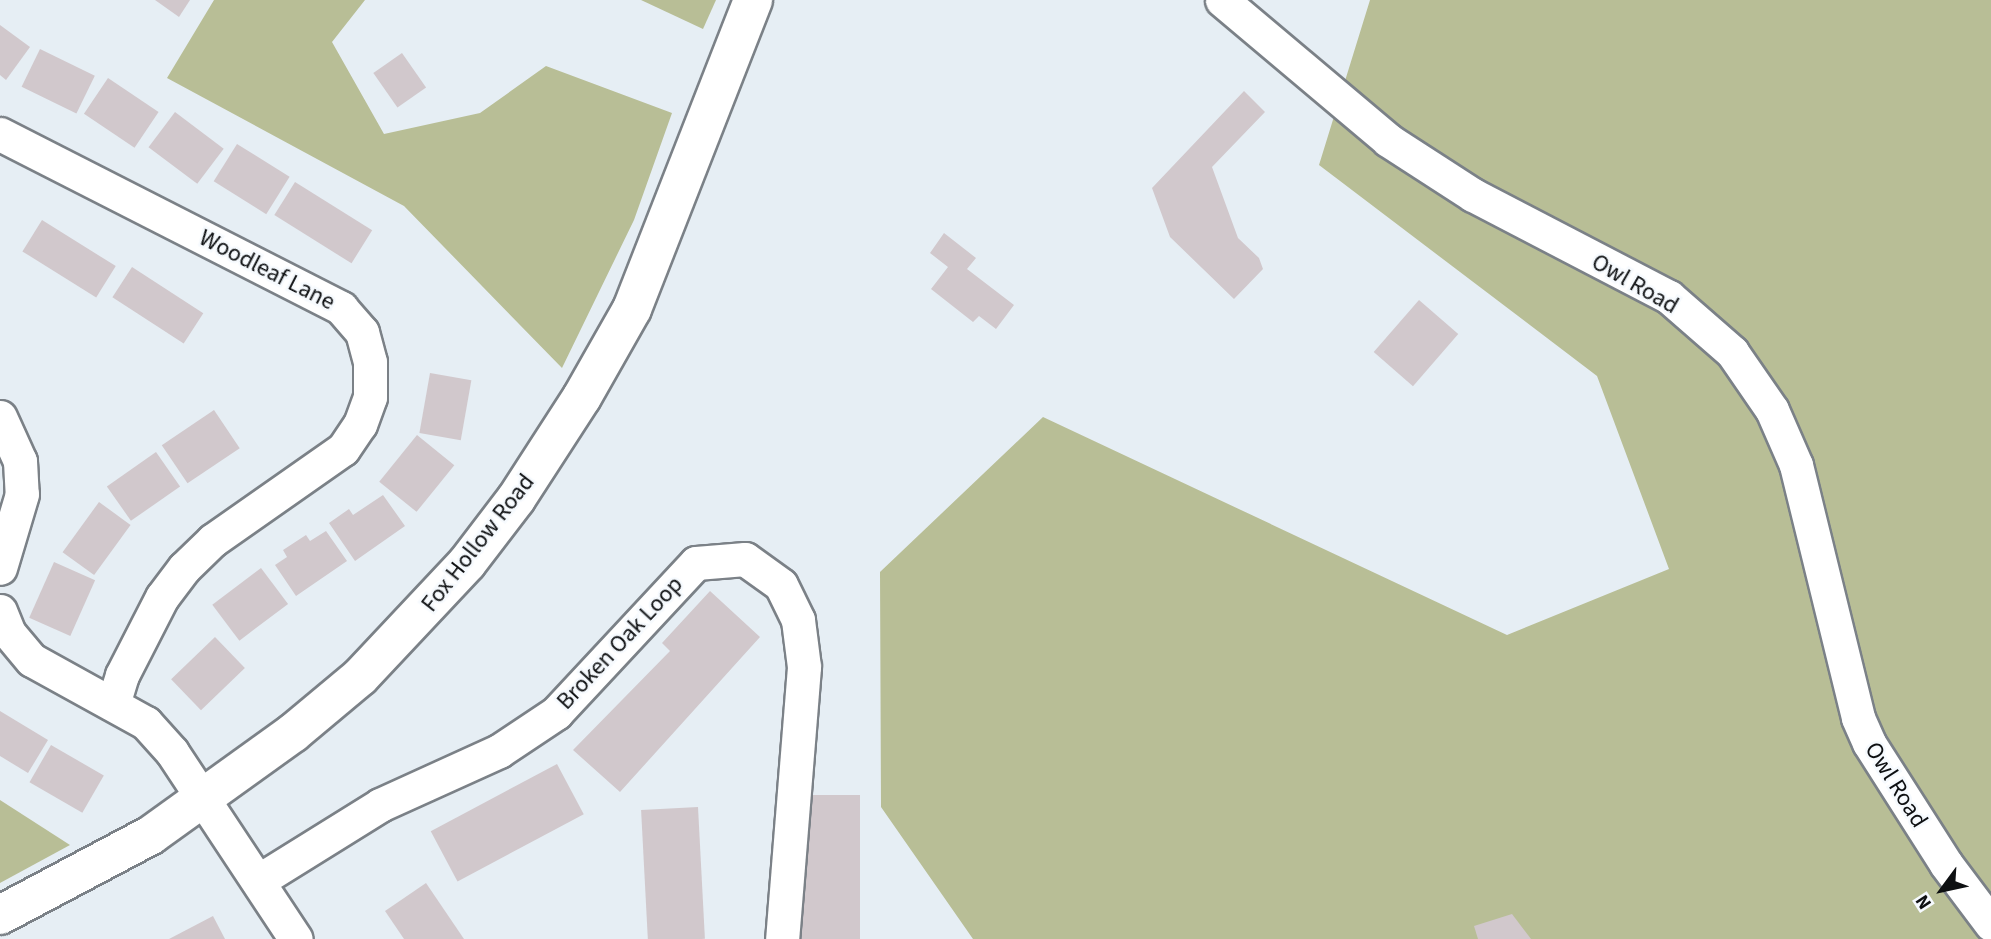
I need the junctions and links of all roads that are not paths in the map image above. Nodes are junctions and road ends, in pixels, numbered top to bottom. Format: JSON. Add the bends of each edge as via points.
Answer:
{"nodes":[{"id":1,"x":753,"y":0,"type":"edge"},
{"id":2,"x":1222,"y":0,"type":"edge"},
{"id":3,"x":0,"y":134,"type":"edge"},
{"id":4,"x":0,"y":417,"type":"edge"},
{"id":5,"x":0,"y":568,"type":"edge"},
{"id":6,"x":0,"y":611,"type":"edge"},
{"id":7,"x":113,"y":705,"type":"junction"},
{"id":8,"x":202,"y":800,"type":"junction"},
{"id":9,"x":258,"y":881,"type":"junction"},
{"id":10,"x":0,"y":915,"type":"edge"},
{"id":11,"x":1991,"y":924,"type":"edge"},
{"id":12,"x":296,"y":939,"type":"edge"},
{"id":13,"x":782,"y":939,"type":"edge"}],
"edges":[{"from":1,"to":8,"type":"main road","name":"Fox Hollow Road","via":[[632,309],[516,499],[419,619],[360,677]]},
{"from":2,"to":11,"type":"street","name":"Owl Road","via":[[1388,140],[1474,195],[1669,297],[1732,352],[1772,410],[1796,465],[1858,718],[1869,743],[1939,854]]},
{"from":3,"to":7,"type":"street","name":"Woodleaf Lane","via":[[341,307],[362,332],[370,362],[370,397],[360,424],[343,449],[213,540],[184,568],[162,597],[122,675]]},
{"from":4,"to":5,"type":"street","via":[[20,461],[22,494]]},
{"from":6,"to":7,"type":"street","via":[[9,633],[32,660]]},
{"from":7,"to":8,"type":"street","via":[[146,723],[172,752]]},
{"from":8,"to":9,"type":"street"},
{"from":8,"to":10,"type":"main road","name":"Fox Hollow Road","via":[[100,865]]},
{"from":9,"to":12,"type":"street"},
{"from":9,"to":13,"type":"street","name":"Broken Oak Loop","via":[[380,805],[499,751],[556,713],[696,563],[745,559],[781,586],[798,620],[804,667]]}]}
